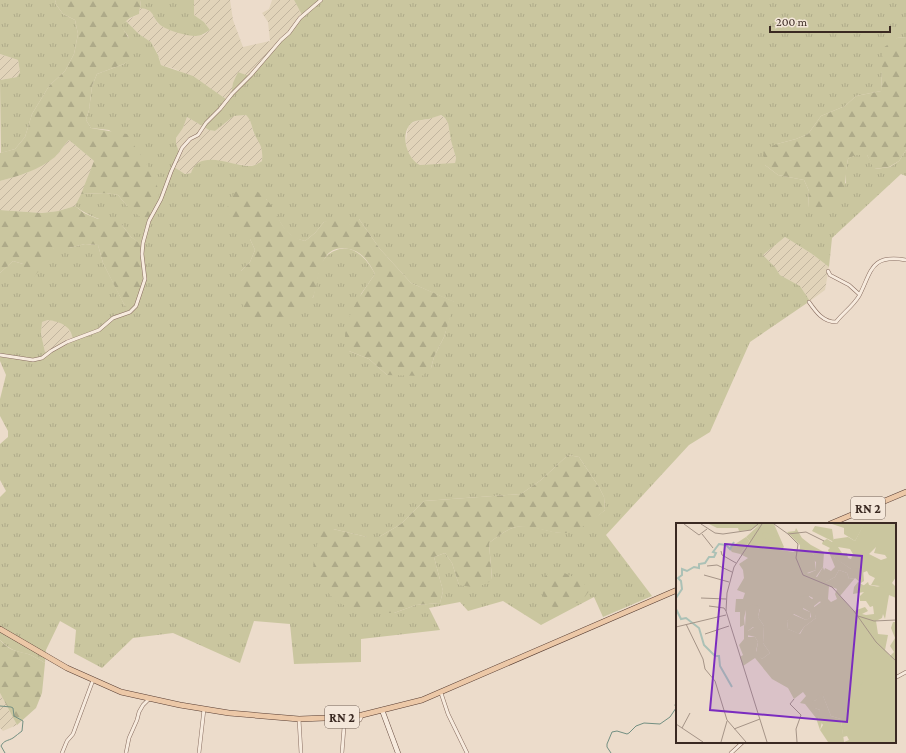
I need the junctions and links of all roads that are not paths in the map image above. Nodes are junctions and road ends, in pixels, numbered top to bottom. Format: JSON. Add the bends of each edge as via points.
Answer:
{"nodes":[{"id":1,"x":321,"y":0,"type":"edge"},
{"id":2,"x":906,"y":260,"type":"edge"},
{"id":3,"x":828,"y":271,"type":"dead end"},
{"id":4,"x":859,"y":294,"type":"junction"},
{"id":5,"x":809,"y":302,"type":"dead end"},
{"id":6,"x":0,"y":355,"type":"edge"},
{"id":7,"x":906,"y":492,"type":"edge"},
{"id":8,"x":832,"y":523,"type":"edge"},
{"id":9,"x":676,"y":590,"type":"edge"},
{"id":10,"x":0,"y":629,"type":"edge"},
{"id":11,"x":906,"y":672,"type":"edge"},
{"id":12,"x":896,"y":677,"type":"edge"},
{"id":13,"x":93,"y":680,"type":"junction"},
{"id":14,"x":441,"y":693,"type":"junction"},
{"id":15,"x":149,"y":699,"type":"junction"},
{"id":16,"x":204,"y":709,"type":"junction"},
{"id":17,"x":382,"y":710,"type":"junction"},
{"id":18,"x":362,"y":715,"type":"junction"},
{"id":19,"x":299,"y":719,"type":"junction"},
{"id":20,"x":742,"y":743,"type":"edge"},
{"id":21,"x":62,"y":753,"type":"edge"},
{"id":22,"x":126,"y":753,"type":"edge"},
{"id":23,"x":199,"y":753,"type":"edge"},
{"id":24,"x":300,"y":753,"type":"edge"},
{"id":25,"x":342,"y":753,"type":"edge"},
{"id":26,"x":398,"y":753,"type":"edge"},
{"id":27,"x":467,"y":753,"type":"edge"},
{"id":28,"x":731,"y":753,"type":"edge"}],
"edges":[{"from":1,"to":6,"type":"street","via":[[300,18],[252,75],[182,148],[149,221],[142,254],[145,279],[136,306],[130,312],[113,318],[100,330],[67,342],[42,358],[33,360]]},
{"from":2,"to":4,"type":"street","via":[[893,257],[875,265]]},
{"from":3,"to":4,"type":"street","via":[[830,275],[849,285]]},
{"from":4,"to":5,"type":"street","via":[[836,322],[826,321]]},
{"from":7,"to":8,"type":"main road","number":"RN 2"},
{"from":9,"to":14,"type":"main road","number":"RN 2"},
{"from":10,"to":13,"type":"main road","number":"RN 2","via":[[61,665]]},
{"from":11,"to":12,"type":"street"},
{"from":13,"to":15,"type":"main road","number":"RN 2","via":[[121,692]]},
{"from":13,"to":21,"type":"street"},
{"from":14,"to":17,"type":"main road","number":"RN 2"},
{"from":14,"to":27,"type":"street"},
{"from":15,"to":16,"type":"main road","number":"RN 2"},
{"from":15,"to":22,"type":"street","via":[[139,712]]},
{"from":16,"to":19,"type":"main road","number":"RN 2"},
{"from":16,"to":23,"type":"street"},
{"from":17,"to":18,"type":"main road","number":"RN 2"},
{"from":17,"to":26,"type":"street"},
{"from":18,"to":19,"type":"main road","number":"RN 2"},
{"from":18,"to":25,"type":"street","via":[[360,720],[344,727]]},
{"from":19,"to":24,"type":"street"},
{"from":20,"to":28,"type":"street"}]}
